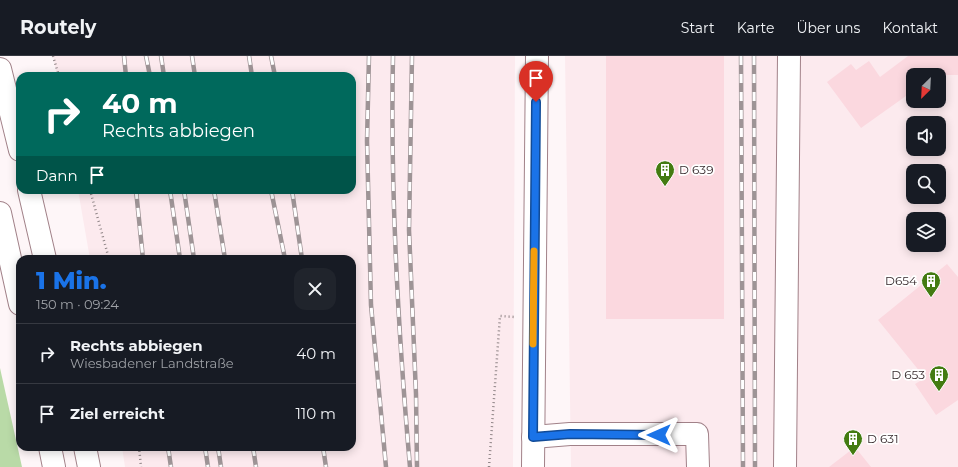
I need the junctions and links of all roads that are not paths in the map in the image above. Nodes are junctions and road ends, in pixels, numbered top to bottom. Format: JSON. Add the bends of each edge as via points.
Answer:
{"nodes":[{"id":1,"x":537,"y":56,"type":"edge"},
{"id":2,"x":789,"y":56,"type":"edge"},
{"id":3,"x":0,"y":69,"type":"edge"},
{"id":4,"x":16,"y":134,"type":"edge"},
{"id":5,"x":30,"y":194,"type":"edge"},
{"id":6,"x":0,"y":213,"type":"edge"},
{"id":7,"x":44,"y":255,"type":"edge"},
{"id":8,"x":16,"y":286,"type":"edge"},
{"id":9,"x":533,"y":437,"type":"junction"},
{"id":10,"x":51,"y":451,"type":"edge"},
{"id":11,"x":86,"y":451,"type":"edge"},
{"id":12,"x":54,"y":467,"type":"edge"},
{"id":13,"x":89,"y":467,"type":"edge"},
{"id":14,"x":533,"y":467,"type":"edge"},
{"id":15,"x":698,"y":467,"type":"edge"},
{"id":16,"x":785,"y":467,"type":"edge"}],
"edges":[{"from":1,"to":9,"type":"main road"},
{"from":2,"to":16,"type":"main road"},
{"from":3,"to":4,"type":"main road"},
{"from":5,"to":7,"type":"main road"},
{"from":6,"to":8,"type":"main road"},
{"from":9,"to":14,"type":"main road"},
{"from":9,"to":15,"type":"main road","via":[[570,434],[697,434]]},
{"from":10,"to":12,"type":"main road"},
{"from":11,"to":13,"type":"main road"}]}
